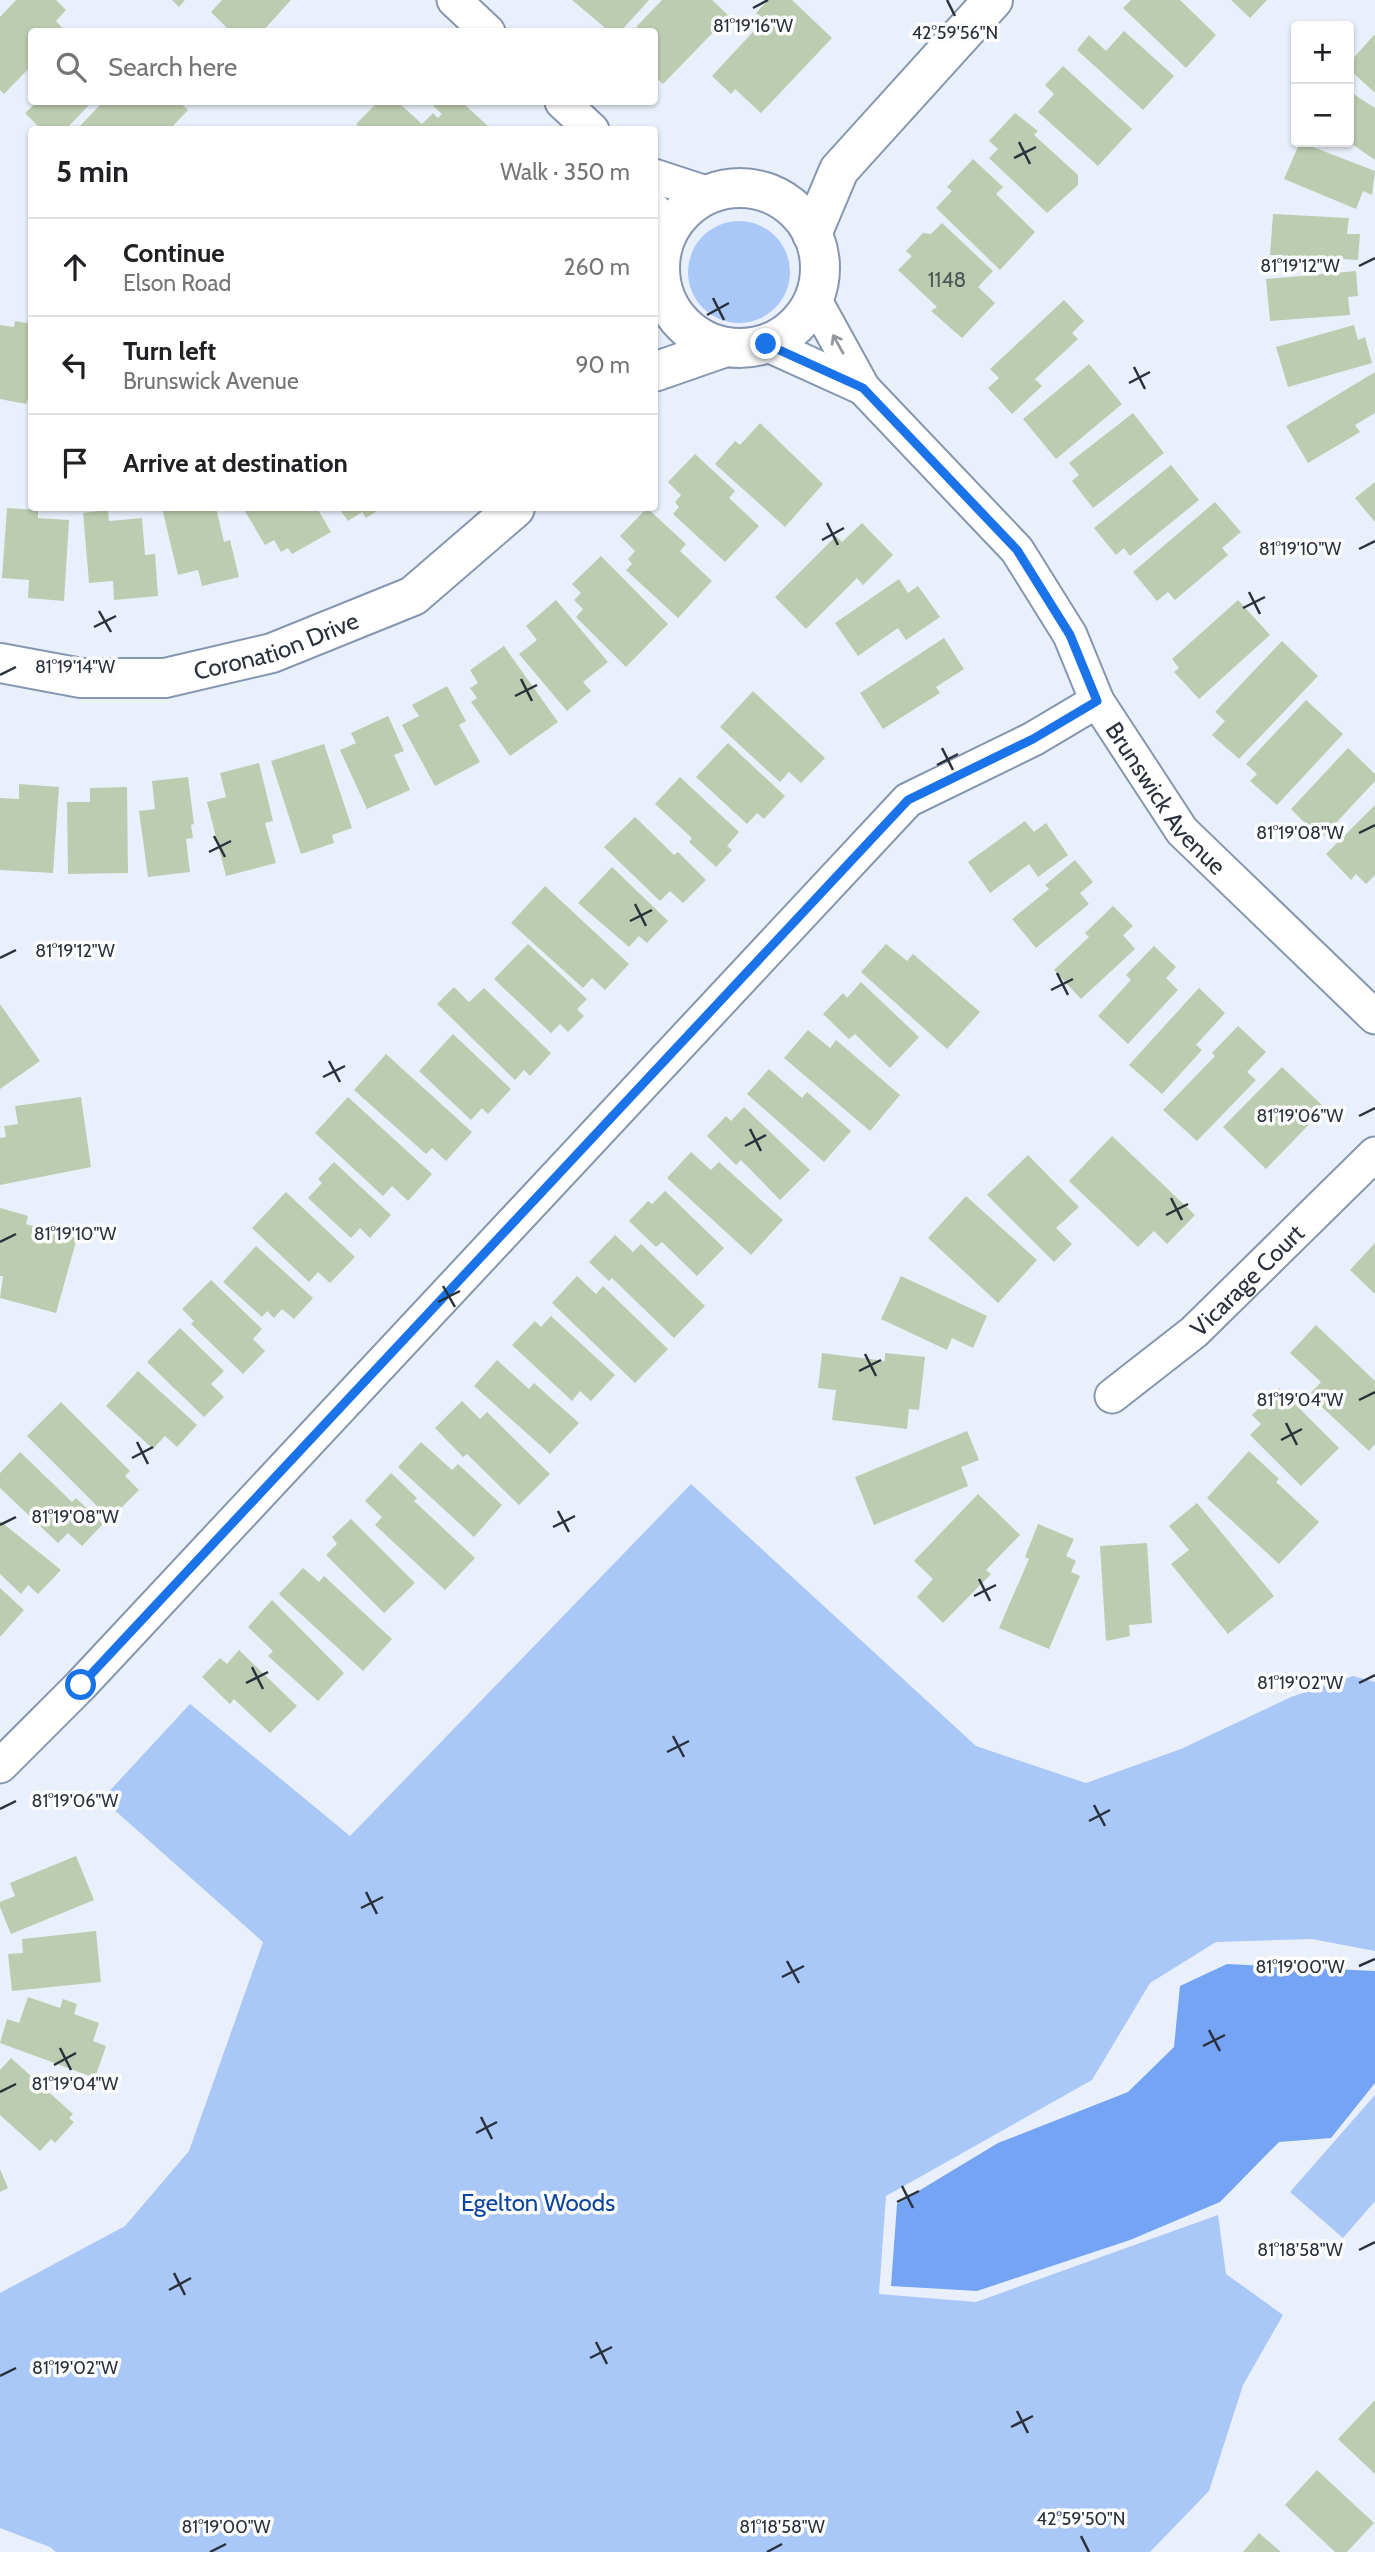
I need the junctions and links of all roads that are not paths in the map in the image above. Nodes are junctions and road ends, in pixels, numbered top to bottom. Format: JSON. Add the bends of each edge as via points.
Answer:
{"nodes":[{"id":1,"x":454,"y":0,"type":"edge"},
{"id":2,"x":993,"y":0,"type":"edge"},
{"id":3,"x":484,"y":28,"type":"edge"},
{"id":4,"x":565,"y":105,"type":"edge"},
{"id":5,"x":588,"y":126,"type":"edge"},
{"id":6,"x":839,"y":170,"type":"junction"},
{"id":7,"x":658,"y":177,"type":"edge"},
{"id":8,"x":767,"y":193,"type":"junction"},
{"id":9,"x":709,"y":194,"type":"junction"},
{"id":10,"x":661,"y":223,"type":"edge"},
{"id":11,"x":812,"y":234,"type":"junction"},
{"id":12,"x":664,"y":295,"type":"junction"},
{"id":13,"x":814,"y":299,"type":"junction"},
{"id":14,"x":658,"y":320,"type":"edge"},
{"id":15,"x":766,"y":344,"type":"junction"},
{"id":16,"x":726,"y":347,"type":"junction"},
{"id":17,"x":658,"y":371,"type":"edge"},
{"id":18,"x":863,"y":388,"type":"junction"},
{"id":19,"x":512,"y":511,"type":"edge"},
{"id":20,"x":0,"y":663,"type":"edge"},
{"id":21,"x":1097,"y":701,"type":"junction"},
{"id":22,"x":1375,"y":1017,"type":"edge"},
{"id":23,"x":1375,"y":1154,"type":"edge"},
{"id":24,"x":1112,"y":1396,"type":"dead end"},
{"id":25,"x":0,"y":1766,"type":"edge"}],
"edges":[{"from":1,"to":3,"type":"street"},
{"from":2,"to":6,"type":"street"},
{"from":4,"to":5,"type":"street"},
{"from":6,"to":8,"type":"street"},
{"from":6,"to":11,"type":"street"},
{"from":7,"to":9,"type":"street"},
{"from":8,"to":9,"type":"street","via":[[728,189]]},
{"from":8,"to":11,"type":"street","via":[[785,202]]},
{"from":9,"to":10,"type":"street"},
{"from":10,"to":12,"type":"street"},
{"from":11,"to":13,"type":"street","via":[[819,256]]},
{"from":12,"to":14,"type":"street"},
{"from":12,"to":16,"type":"street","via":[[687,329]]},
{"from":13,"to":15,"type":"street","via":[[786,334]]},
{"from":18,"to":13,"type":"street","name":"Brunswick Avenue","one_way":true},
{"from":15,"to":16,"type":"street"},
{"from":15,"to":18,"type":"street","name":"Brunswick Avenue"},
{"from":16,"to":17,"type":"street"},
{"from":18,"to":21,"type":"street","name":"Brunswick Avenue","via":[[1017,550],[1070,635]]},
{"from":19,"to":20,"type":"street","name":"Coronation Drive","via":[[413,596],[272,653],[165,678],[81,678]]},
{"from":21,"to":22,"type":"street","name":"Brunswick Avenue","via":[[1182,831]]},
{"from":21,"to":25,"type":"street","via":[[1033,739],[908,800],[81,1685]]},
{"from":23,"to":24,"type":"street","name":"Vicarage Court","via":[[1194,1332]]}]}
